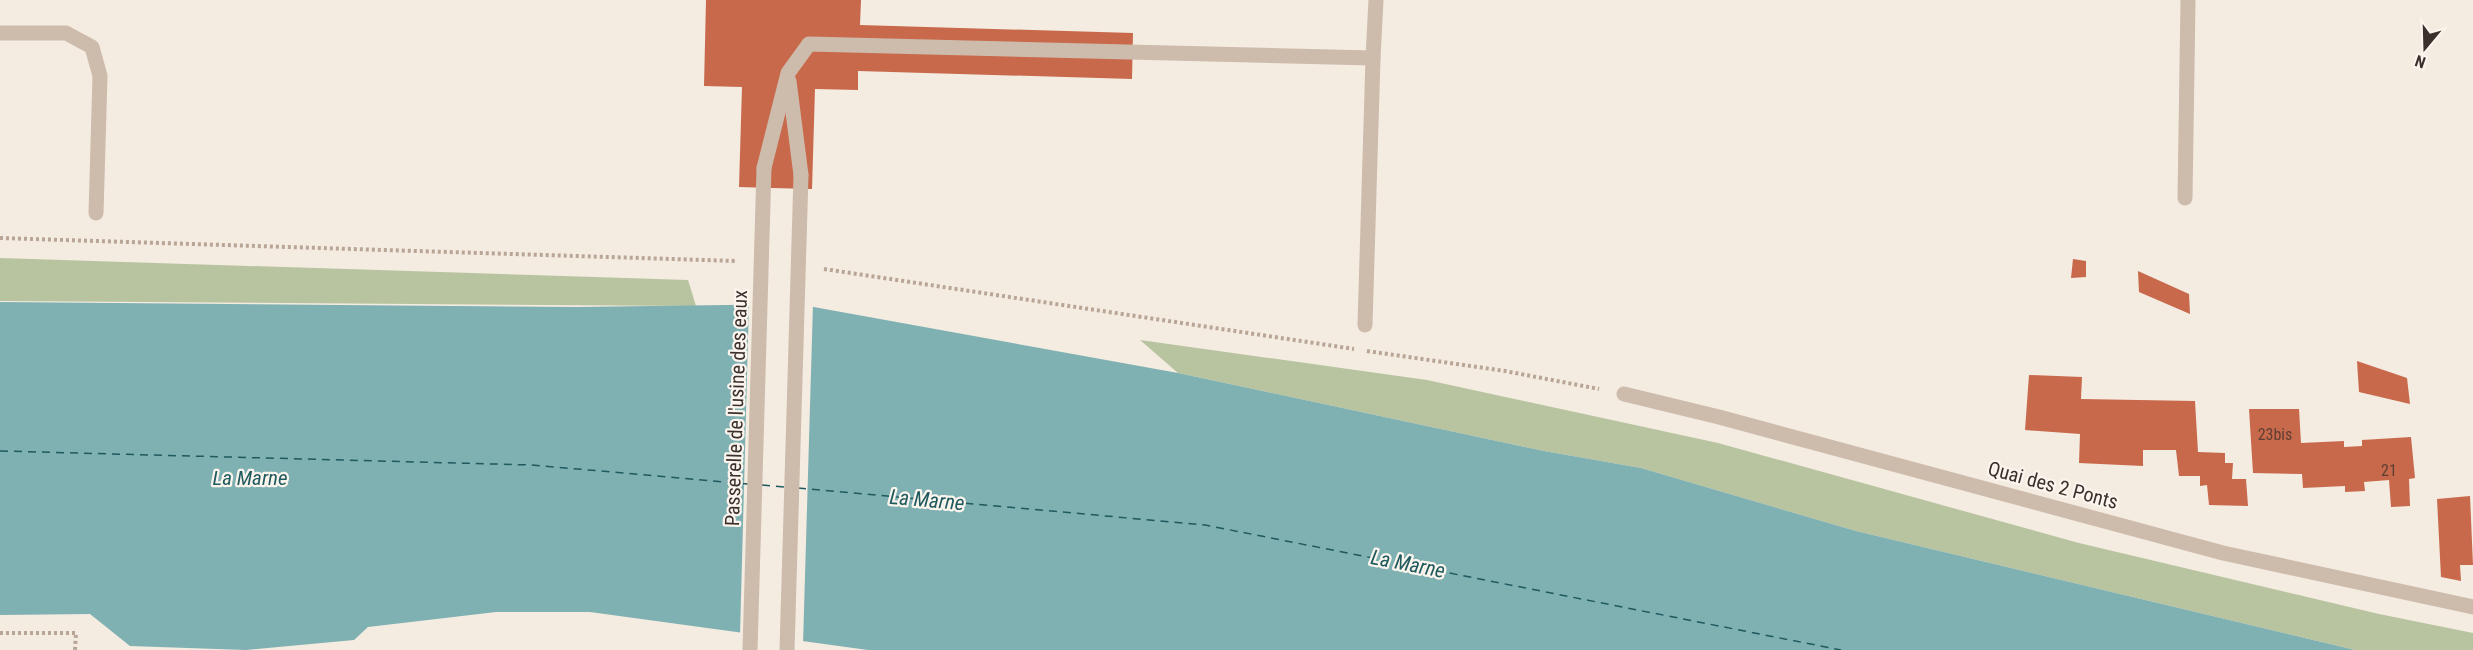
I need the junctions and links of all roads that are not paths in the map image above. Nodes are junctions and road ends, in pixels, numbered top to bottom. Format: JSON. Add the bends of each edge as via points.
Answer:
{"nodes":[{"id":1,"x":1376,"y":0,"type":"edge"},
{"id":2,"x":2188,"y":0,"type":"edge"},
{"id":3,"x":0,"y":33,"type":"edge"},
{"id":4,"x":1373,"y":58,"type":"junction"},
{"id":5,"x":788,"y":72,"type":"junction"},
{"id":6,"x":2185,"y":198,"type":"dead end"},
{"id":7,"x":96,"y":213,"type":"dead end"},
{"id":8,"x":1365,"y":325,"type":"dead end"},
{"id":9,"x":1624,"y":394,"type":"dead end"},
{"id":10,"x":2473,"y":607,"type":"edge"},
{"id":11,"x":750,"y":650,"type":"edge"},
{"id":12,"x":787,"y":650,"type":"edge"}],
"edges":[{"from":1,"to":4,"type":"street"},
{"from":2,"to":6,"type":"street"},
{"from":3,"to":7,"type":"street","via":[[66,33],[92,47],[100,76]]},
{"from":4,"to":5,"type":"street","via":[[809,44]]},
{"from":4,"to":8,"type":"street"},
{"from":5,"to":11,"type":"street","name":"Passerelle de l'usine des eaux","bridge":true,"via":[[764,168]]},
{"from":5,"to":12,"type":"street","bridge":true,"via":[[801,175]]},
{"from":9,"to":10,"type":"street","name":"Quai des 2 Ponts","via":[[2223,553]]}]}
